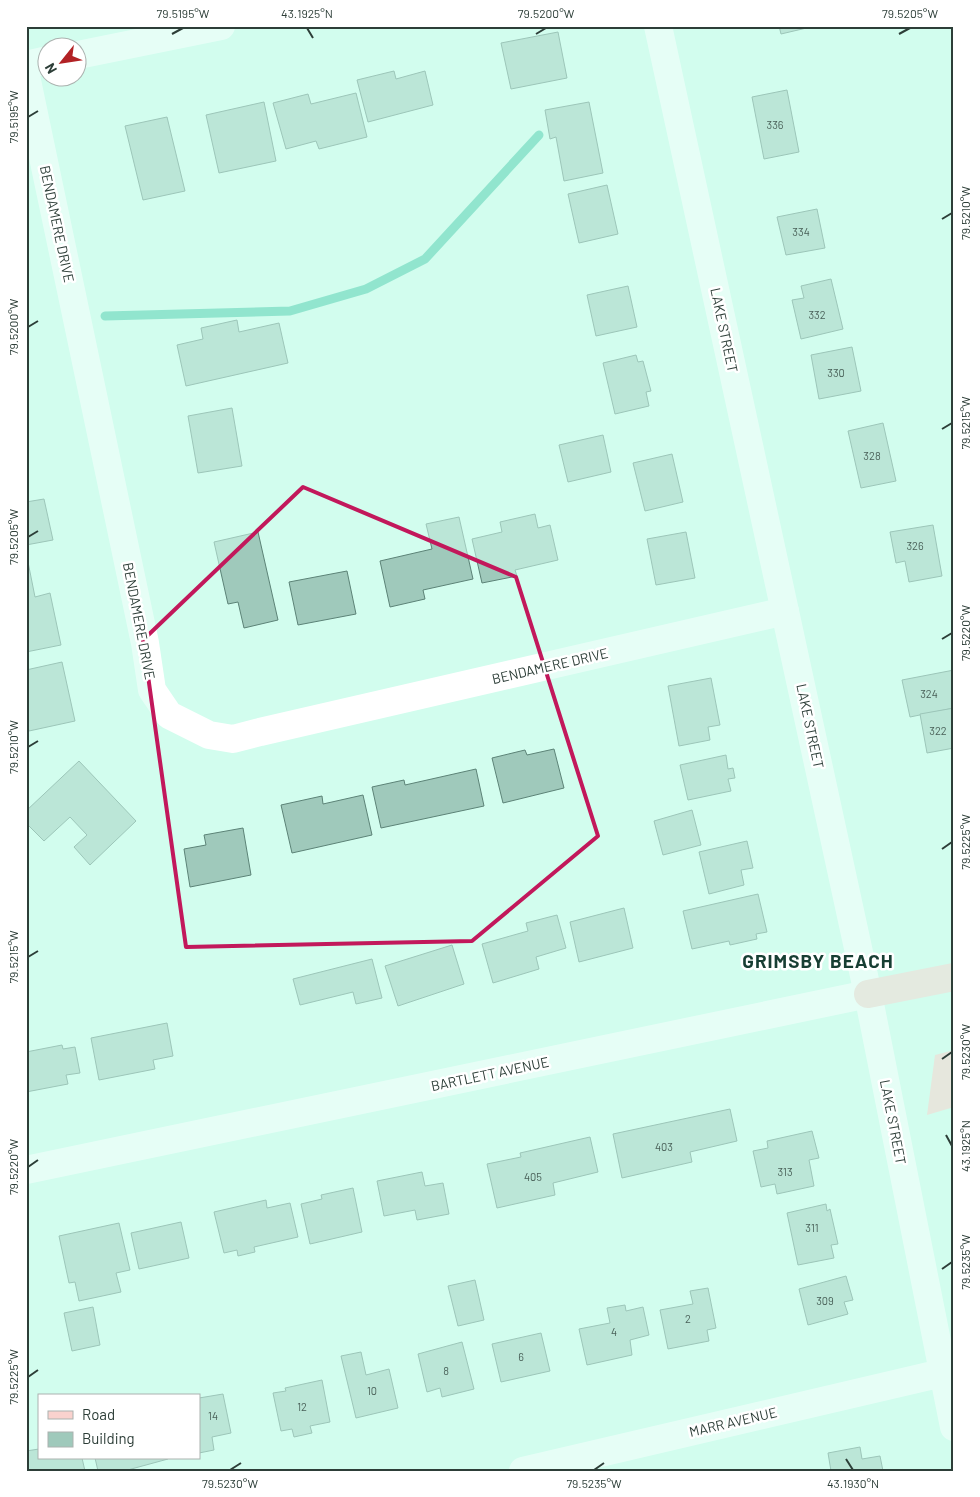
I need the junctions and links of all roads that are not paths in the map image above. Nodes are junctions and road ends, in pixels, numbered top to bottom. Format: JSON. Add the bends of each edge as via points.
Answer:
{"nodes":[{"id":1,"x":221,"y":26,"type":"edge"},
{"id":2,"x":658,"y":26,"type":"edge"},
{"id":3,"x":88,"y":53,"type":"edge"},
{"id":4,"x":26,"y":76,"type":"edge"},
{"id":5,"x":785,"y":611,"type":"junction"},
{"id":6,"x":954,"y":978,"type":"edge"},
{"id":7,"x":868,"y":994,"type":"junction"},
{"id":8,"x":26,"y":1170,"type":"edge"},
{"id":9,"x":942,"y":1373,"type":"junction"},
{"id":10,"x":954,"y":1427,"type":"edge"},
{"id":11,"x":523,"y":1471,"type":"edge"}],
"edges":[{"from":1,"to":3,"type":"street"},
{"from":2,"to":5,"type":"street","name":"LAKE STREET"},
{"from":4,"to":5,"type":"street","name":"BENDAMERE DRIVE","via":[[145,643],[152,690],[169,715],[209,735],[233,739]]},
{"from":5,"to":7,"type":"street","name":"LAKE STREET"},
{"from":6,"to":7,"type":"main road","name":"BARTLETT AVENUE"},
{"from":7,"to":8,"type":"street","name":"BARTLETT AVENUE"},
{"from":7,"to":9,"type":"street","name":"LAKE STREET"},
{"from":9,"to":10,"type":"street","name":"LAKE STREET"},
{"from":9,"to":11,"type":"street","name":"MARR AVENUE"}]}
